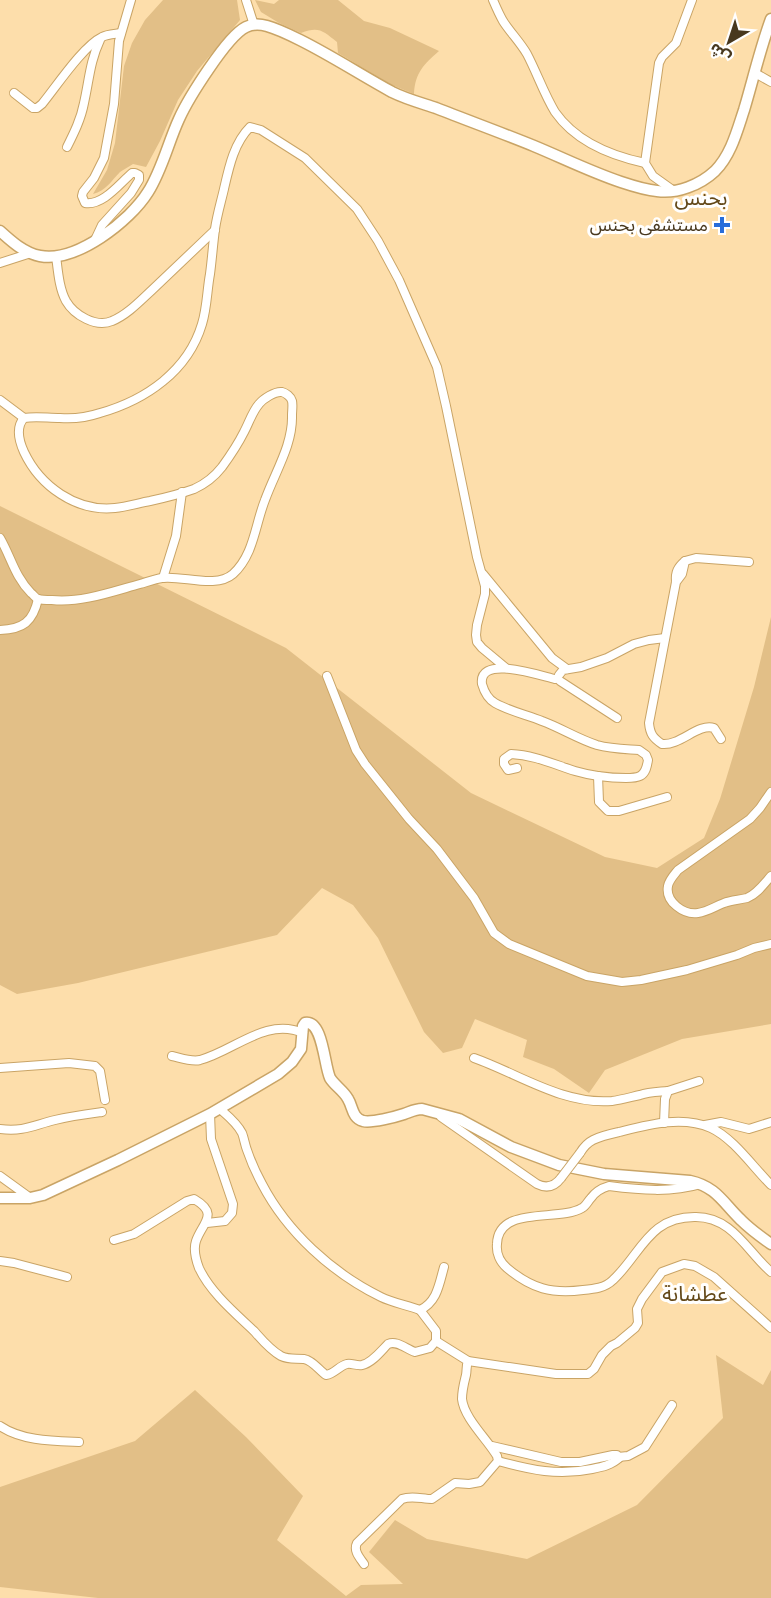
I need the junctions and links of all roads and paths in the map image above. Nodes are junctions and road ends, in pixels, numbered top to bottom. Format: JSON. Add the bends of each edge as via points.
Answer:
{"nodes":[{"id":1,"x":130,"y":0,"type":"edge"},
{"id":2,"x":246,"y":0,"type":"edge"},
{"id":3,"x":493,"y":0,"type":"edge"},
{"id":4,"x":692,"y":0,"type":"edge"},
{"id":5,"x":771,"y":20,"type":"edge"},
{"id":6,"x":254,"y":25,"type":"junction"},
{"id":7,"x":121,"y":33,"type":"junction"},
{"id":8,"x":102,"y":37,"type":"junction"},
{"id":9,"x":755,"y":74,"type":"junction"},
{"id":10,"x":771,"y":82,"type":"edge"},
{"id":11,"x":14,"y":93,"type":"dead end"},
{"id":12,"x":67,"y":147,"type":"dead end"},
{"id":13,"x":645,"y":163,"type":"junction"},
{"id":14,"x":674,"y":191,"type":"junction"},
{"id":15,"x":215,"y":230,"type":"junction"},
{"id":16,"x":0,"y":231,"type":"edge"},
{"id":17,"x":95,"y":241,"type":"junction"},
{"id":18,"x":31,"y":252,"type":"junction"},
{"id":19,"x":56,"y":256,"type":"junction"},
{"id":20,"x":0,"y":263,"type":"edge"},
{"id":21,"x":0,"y":400,"type":"edge"},
{"id":22,"x":24,"y":418,"type":"junction"},
{"id":23,"x":182,"y":492,"type":"junction"},
{"id":24,"x":0,"y":538,"type":"edge"},
{"id":25,"x":749,"y":562,"type":"dead end"},
{"id":26,"x":483,"y":574,"type":"junction"},
{"id":27,"x":163,"y":578,"type":"junction"},
{"id":28,"x":38,"y":599,"type":"junction"},
{"id":29,"x":0,"y":630,"type":"edge"},
{"id":30,"x":665,"y":638,"type":"junction"},
{"id":31,"x":506,"y":668,"type":"junction"},
{"id":32,"x":567,"y":669,"type":"junction"},
{"id":33,"x":327,"y":676,"type":"dead end"},
{"id":34,"x":558,"y":678,"type":"junction"},
{"id":35,"x":617,"y":718,"type":"dead end"},
{"id":36,"x":721,"y":739,"type":"dead end"},
{"id":37,"x":517,"y":768,"type":"dead end"},
{"id":38,"x":598,"y":777,"type":"junction"},
{"id":39,"x":771,"y":792,"type":"edge"},
{"id":40,"x":667,"y":797,"type":"dead end"},
{"id":41,"x":771,"y":876,"type":"edge"},
{"id":42,"x":771,"y":944,"type":"edge"},
{"id":43,"x":303,"y":1033,"type":"junction"},
{"id":44,"x":172,"y":1056,"type":"dead end"},
{"id":45,"x":474,"y":1058,"type":"dead end"},
{"id":46,"x":0,"y":1068,"type":"edge"},
{"id":47,"x":699,"y":1081,"type":"dead end"},
{"id":48,"x":668,"y":1091,"type":"junction"},
{"id":49,"x":105,"y":1100,"type":"dead end"},
{"id":50,"x":102,"y":1112,"type":"dead end"},
{"id":51,"x":215,"y":1112,"type":"junction"},
{"id":52,"x":435,"y":1113,"type":"junction"},
{"id":53,"x":771,"y":1122,"type":"edge"},
{"id":54,"x":664,"y":1123,"type":"junction"},
{"id":55,"x":703,"y":1125,"type":"junction"},
{"id":56,"x":0,"y":1129,"type":"edge"},
{"id":57,"x":0,"y":1176,"type":"edge"},
{"id":58,"x":703,"y":1184,"type":"junction"},
{"id":59,"x":771,"y":1185,"type":"edge"},
{"id":60,"x":0,"y":1198,"type":"edge"},
{"id":61,"x":30,"y":1198,"type":"junction"},
{"id":62,"x":207,"y":1223,"type":"junction"},
{"id":63,"x":114,"y":1240,"type":"dead end"},
{"id":64,"x":771,"y":1244,"type":"edge"},
{"id":65,"x":0,"y":1261,"type":"edge"},
{"id":66,"x":444,"y":1267,"type":"dead end"},
{"id":67,"x":771,"y":1272,"type":"edge"},
{"id":68,"x":67,"y":1277,"type":"dead end"},
{"id":69,"x":420,"y":1310,"type":"junction"},
{"id":70,"x":771,"y":1328,"type":"edge"},
{"id":71,"x":436,"y":1341,"type":"junction"},
{"id":72,"x":468,"y":1361,"type":"junction"},
{"id":73,"x":672,"y":1405,"type":"dead end"},
{"id":74,"x":0,"y":1426,"type":"edge"},
{"id":75,"x":79,"y":1442,"type":"dead end"},
{"id":76,"x":492,"y":1446,"type":"junction"},
{"id":77,"x":618,"y":1457,"type":"junction"},
{"id":78,"x":498,"y":1461,"type":"junction"},
{"id":79,"x":364,"y":1564,"type":"dead end"}],
"edges":[{"from":1,"to":7,"type":"street"},
{"from":2,"to":6,"type":"street"},
{"from":3,"to":13,"type":"street","via":[[563,121],[604,151]]},
{"from":4,"to":13,"type":"street","via":[[676,43],[659,63]]},
{"from":5,"to":9,"type":"main road"},
{"from":6,"to":14,"type":"main road","via":[[290,35],[394,93],[603,176],[641,188]]},
{"from":6,"to":17,"type":"main road","via":[[234,38],[198,85],[148,192],[123,220]]},
{"from":7,"to":8,"type":"street"},
{"from":7,"to":17,"type":"street","via":[[104,158],[82,196],[86,203],[94,203],[132,173],[139,180],[102,225]]},
{"from":8,"to":11,"type":"street","via":[[80,57],[40,107],[33,108]]},
{"from":8,"to":12,"type":"street","via":[[91,61],[84,106]]},
{"from":9,"to":10,"type":"street"},
{"from":9,"to":14,"type":"main road","via":[[726,157],[705,178]]},
{"from":13,"to":14,"type":"street","via":[[653,176]]},
{"from":15,"to":19,"type":"street","via":[[127,312],[111,322],[92,322],[66,302]]},
{"from":15,"to":22,"type":"street","via":[[201,326],[184,359],[159,386],[99,414]]},
{"from":15,"to":26,"type":"street","via":[[229,164],[242,135],[250,127],[305,158],[357,209],[399,280],[437,367]]},
{"from":16,"to":18,"type":"main road"},
{"from":17,"to":19,"type":"main road"},
{"from":18,"to":19,"type":"main road"},
{"from":18,"to":20,"type":"street"},
{"from":21,"to":22,"type":"street"},
{"from":22,"to":23,"type":"street","via":[[18,430],[19,439],[30,464],[52,489],[72,501],[114,508]]},
{"from":23,"to":27,"type":"street","via":[[176,536]]},
{"from":23,"to":27,"type":"street","via":[[205,483],[221,468],[260,403],[275,393],[289,396],[291,432],[243,563],[221,580]]},
{"from":24,"to":28,"type":"street","via":[[22,584]]},
{"from":25,"to":30,"type":"street","via":[[696,558],[685,561],[676,582]]},
{"from":26,"to":31,"type":"street","via":[[485,594],[477,642]]},
{"from":26,"to":32,"type":"street","via":[[552,658]]},
{"from":27,"to":28,"type":"street","via":[[67,602]]},
{"from":28,"to":29,"type":"street","via":[[33,616],[26,623]]},
{"from":30,"to":32,"type":"street","via":[[634,644],[599,662]]},
{"from":30,"to":36,"type":"street","via":[[649,723],[651,736],[668,744],[710,727]]},
{"from":31,"to":34,"type":"street"},
{"from":31,"to":38,"type":"street","via":[[491,669],[482,679],[486,695],[496,703],[595,744],[639,750],[647,757],[646,769],[640,776]]},
{"from":32,"to":34,"type":"street"},
{"from":33,"to":42,"type":"street","via":[[364,764],[437,849],[474,898],[494,933],[509,944],[587,976],[622,982],[687,970]]},
{"from":34,"to":35,"type":"street"},
{"from":37,"to":38,"type":"street","via":[[508,770],[504,759],[511,754],[523,754]]},
{"from":38,"to":40,"type":"street","via":[[598,802],[608,811]]},
{"from":39,"to":41,"type":"street","via":[[750,819],[678,870],[667,887],[680,910],[700,913],[748,897]]},
{"from":43,"to":44,"type":"street","via":[[274,1028],[198,1060]]},
{"from":43,"to":51,"type":"main road","via":[[301,1049],[292,1062]]},
{"from":43,"to":52,"type":"main road","via":[[308,1022],[318,1033],[330,1076],[360,1120],[372,1121],[417,1109]]},
{"from":45,"to":48,"type":"street","via":[[569,1097],[590,1101],[614,1101]]},
{"from":46,"to":49,"type":"street","via":[[69,1063],[95,1066],[100,1071]]},
{"from":47,"to":48,"type":"street"},
{"from":48,"to":54,"type":"street"},
{"from":50,"to":56,"type":"street","via":[[28,1128]]},
{"from":51,"to":61,"type":"main road","via":[[79,1179]]},
{"from":51,"to":62,"type":"street","via":[[211,1139],[234,1204],[225,1221]]},
{"from":51,"to":69,"type":"street","via":[[235,1123],[242,1133],[262,1186],[302,1240],[335,1269],[365,1288]]},
{"from":52,"to":54,"type":"street","bridge":true,"via":[[543,1187],[561,1178],[588,1143],[599,1137]]},
{"from":52,"to":58,"type":"main road","via":[[459,1119],[511,1147],[559,1165],[604,1174]]},
{"from":53,"to":55,"type":"street","via":[[749,1129],[721,1122]]},
{"from":54,"to":55,"type":"street"},
{"from":55,"to":59,"type":"street","via":[[722,1134]]},
{"from":57,"to":61,"type":"street"},
{"from":58,"to":64,"type":"main road"},
{"from":58,"to":67,"type":"street","via":[[665,1190],[609,1186],[598,1190],[583,1208],[508,1223],[498,1234],[497,1248],[502,1262],[530,1283],[554,1292],[596,1289],[612,1281],[656,1230],[696,1217],[724,1224]]},
{"from":60,"to":61,"type":"main road"},
{"from":62,"to":63,"type":"street","via":[[204,1207],[194,1199],[134,1234]]},
{"from":62,"to":71,"type":"street","via":[[194,1251],[200,1270],[227,1306],[283,1356],[307,1359],[330,1375],[346,1364],[368,1363],[392,1342],[415,1352],[430,1348]]},
{"from":65,"to":68,"type":"street"},
{"from":66,"to":69,"type":"street","via":[[433,1300]]},
{"from":69,"to":71,"type":"street","via":[[436,1331]]},
{"from":70,"to":72,"type":"street","via":[[714,1277],[684,1264],[662,1272],[637,1309],[635,1328],[611,1346],[588,1374],[556,1374]]},
{"from":71,"to":72,"type":"street"},
{"from":72,"to":76,"type":"street","via":[[462,1401]]},
{"from":73,"to":77,"type":"street","via":[[645,1447]]},
{"from":74,"to":75,"type":"street","via":[[34,1438]]},
{"from":76,"to":77,"type":"street","via":[[561,1462]]},
{"from":76,"to":78,"type":"street"},
{"from":77,"to":78,"type":"street","via":[[600,1467],[573,1473]]},
{"from":78,"to":79,"type":"street","via":[[480,1482],[455,1483],[432,1499],[402,1499],[355,1547]]}]}
